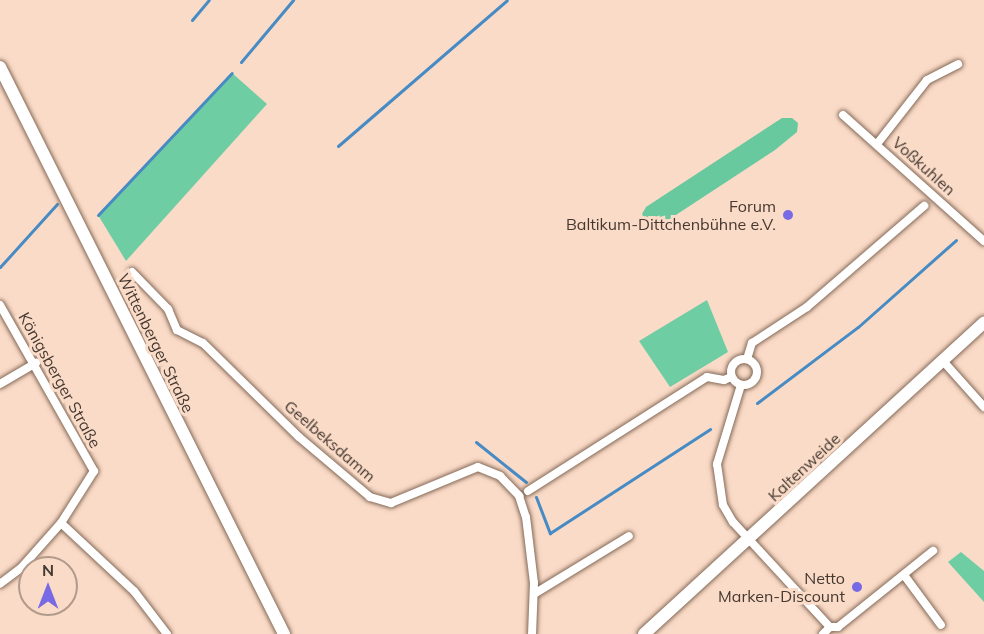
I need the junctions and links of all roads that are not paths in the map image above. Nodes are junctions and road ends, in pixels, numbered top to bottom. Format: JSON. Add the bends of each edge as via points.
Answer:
{"nodes":[{"id":1,"x":958,"y":64,"type":"dead end"},
{"id":2,"x":0,"y":67,"type":"edge"},
{"id":3,"x":843,"y":115,"type":"dead end"},
{"id":4,"x":876,"y":144,"type":"junction"},
{"id":5,"x":924,"y":206,"type":"dead end"},
{"id":6,"x":984,"y":241,"type":"edge"},
{"id":7,"x":132,"y":272,"type":"dead end"},
{"id":8,"x":0,"y":305,"type":"edge"},
{"id":9,"x":984,"y":322,"type":"edge"},
{"id":10,"x":747,"y":359,"type":"junction"},
{"id":11,"x":943,"y":361,"type":"junction"},
{"id":12,"x":36,"y":363,"type":"junction"},
{"id":13,"x":731,"y":377,"type":"junction"},
{"id":14,"x":0,"y":384,"type":"edge"},
{"id":15,"x":741,"y":385,"type":"junction"},
{"id":16,"x":984,"y":407,"type":"edge"},
{"id":17,"x":528,"y":491,"type":"dead end"},
{"id":18,"x":61,"y":522,"type":"junction"},
{"id":19,"x":629,"y":536,"type":"dead end"},
{"id":20,"x":749,"y":539,"type":"junction"},
{"id":21,"x":933,"y":551,"type":"dead end"},
{"id":22,"x":904,"y":575,"type":"junction"},
{"id":23,"x":0,"y":584,"type":"edge"},
{"id":24,"x":534,"y":594,"type":"junction"},
{"id":25,"x":941,"y":626,"type":"dead end"},
{"id":26,"x":833,"y":631,"type":"edge"},
{"id":27,"x":167,"y":634,"type":"edge"},
{"id":28,"x":284,"y":634,"type":"edge"},
{"id":29,"x":532,"y":634,"type":"edge"},
{"id":30,"x":644,"y":634,"type":"edge"},
{"id":31,"x":823,"y":634,"type":"edge"}],
"edges":[{"from":1,"to":4,"type":"street","via":[[927,80]]},
{"from":2,"to":28,"type":"main road","name":"Wittenberger Straße"},
{"from":3,"to":4,"type":"street","name":"Voßkuhlen"},
{"from":4,"to":6,"type":"street","name":"Voßkuhlen"},
{"from":5,"to":10,"type":"street","via":[[814,300],[752,342]]},
{"from":7,"to":24,"type":"street","name":"Geelbeksdamm","via":[[168,309],[177,330],[203,343],[299,437],[370,497],[391,502],[478,467],[500,476],[519,496],[526,517]]},
{"from":8,"to":12,"type":"street","name":"Königsberger Straße"},
{"from":9,"to":11,"type":"main road","name":"Kaltenweide"},
{"from":10,"to":13,"type":"street","via":[[735,361]]},
{"from":10,"to":15,"type":"street","via":[[754,363],[757,375],[749,384]]},
{"from":11,"to":16,"type":"street"},
{"from":11,"to":20,"type":"main road","name":"Kaltenweide"},
{"from":12,"to":14,"type":"street"},
{"from":12,"to":18,"type":"street","name":"Königsberger Straße","via":[[94,471]]},
{"from":13,"to":15,"type":"street"},
{"from":13,"to":17,"type":"street","via":[[724,381],[707,377]]},
{"from":15,"to":20,"type":"street","via":[[721,449],[717,480],[723,505]]},
{"from":18,"to":23,"type":"street","via":[[21,567]]},
{"from":18,"to":27,"type":"street","via":[[134,591]]},
{"from":19,"to":24,"type":"street"},
{"from":20,"to":26,"type":"street"},
{"from":20,"to":30,"type":"main road","name":"Kaltenweide"},
{"from":21,"to":22,"type":"street"},
{"from":22,"to":25,"type":"street"},
{"from":22,"to":26,"type":"street"},
{"from":24,"to":29,"type":"street","name":"Geelbeksdamm"},
{"from":26,"to":31,"type":"street"}]}
